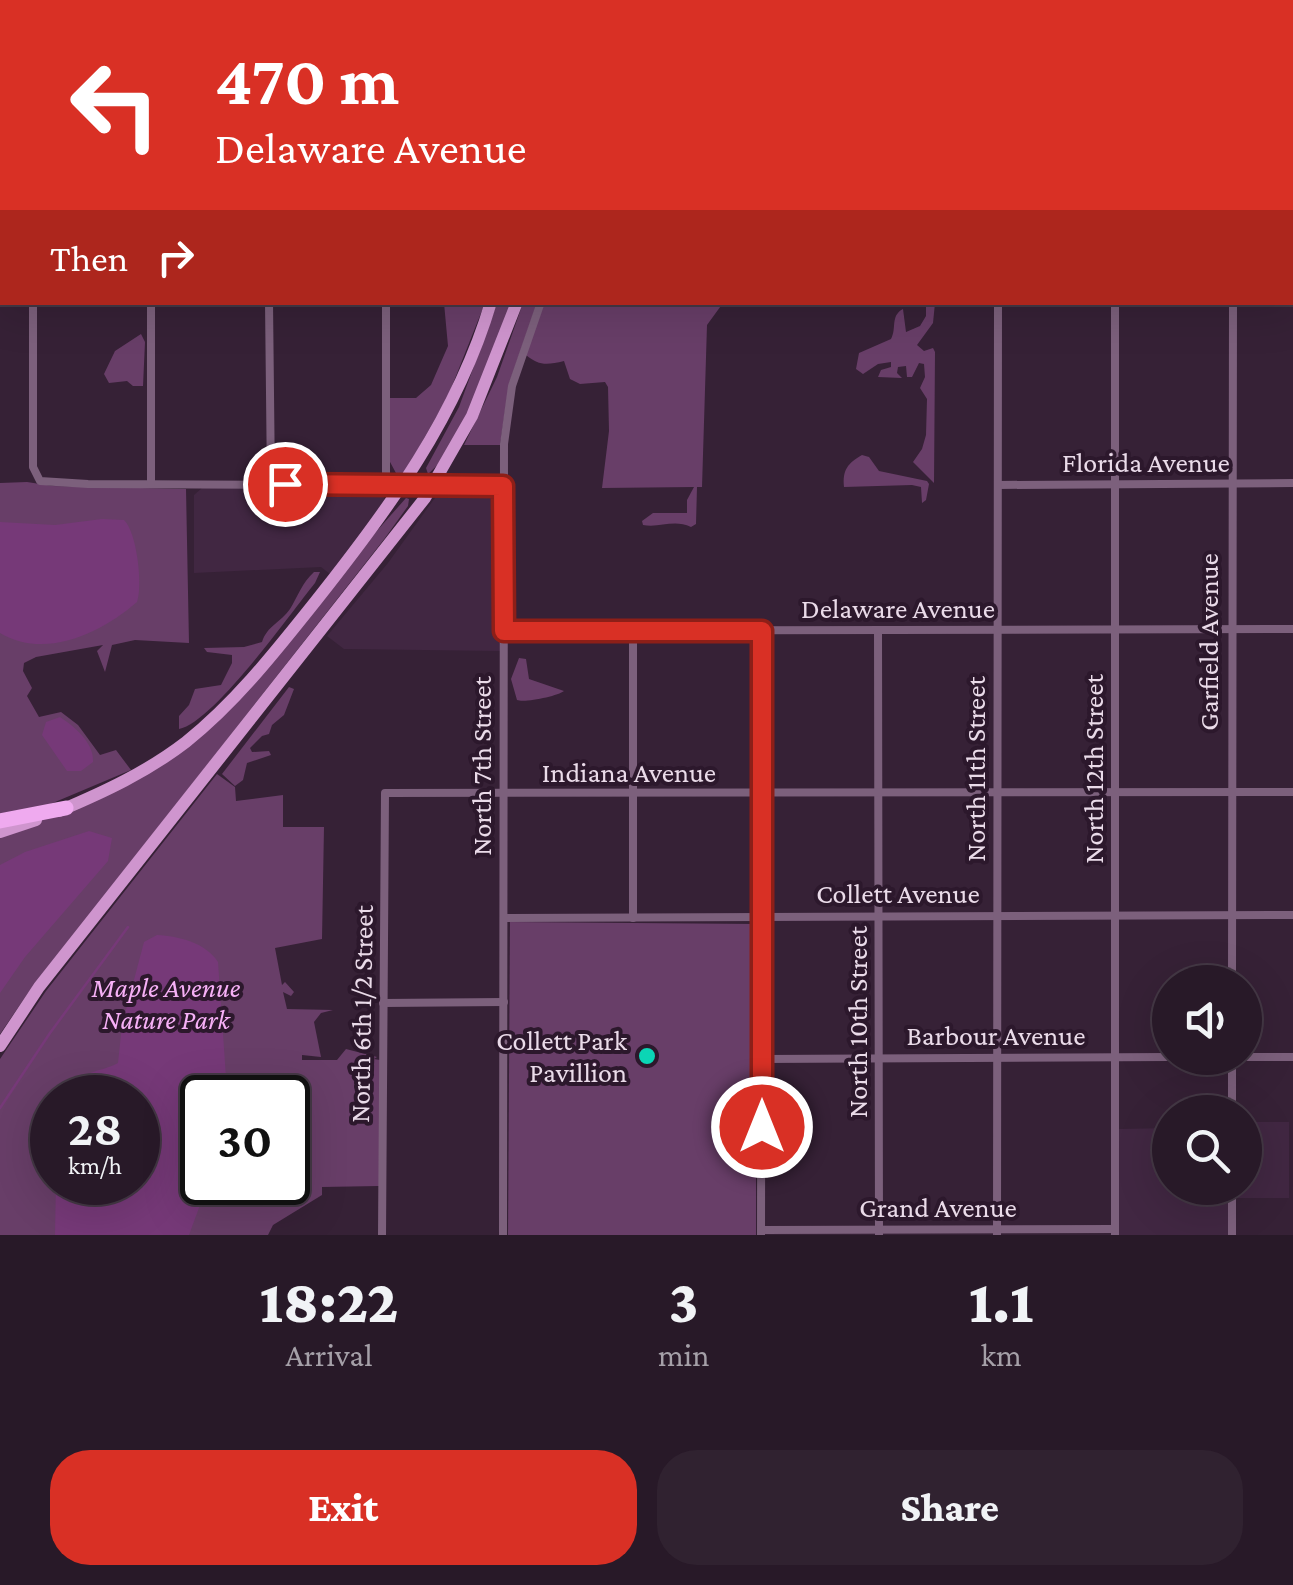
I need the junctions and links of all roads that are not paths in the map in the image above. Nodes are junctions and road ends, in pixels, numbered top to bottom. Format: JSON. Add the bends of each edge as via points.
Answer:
{"nodes":[{"id":1,"x":33,"y":305,"type":"edge"},
{"id":2,"x":151,"y":305,"type":"edge"},
{"id":3,"x":269,"y":305,"type":"edge"},
{"id":4,"x":386,"y":305,"type":"edge"},
{"id":5,"x":491,"y":305,"type":"edge"},
{"id":6,"x":515,"y":305,"type":"edge"},
{"id":7,"x":540,"y":305,"type":"edge"},
{"id":8,"x":998,"y":305,"type":"edge"},
{"id":9,"x":1115,"y":305,"type":"edge"},
{"id":10,"x":1233,"y":305,"type":"edge"},
{"id":11,"x":151,"y":484,"type":"junction"},
{"id":12,"x":271,"y":484,"type":"junction"},
{"id":13,"x":386,"y":484,"type":"junction"},
{"id":14,"x":405,"y":484,"type":"junction"},
{"id":15,"x":433,"y":484,"type":"junction"},
{"id":16,"x":1115,"y":484,"type":"junction"},
{"id":17,"x":1232,"y":484,"type":"junction"},
{"id":18,"x":1293,"y":484,"type":"edge"},
{"id":19,"x":998,"y":485,"type":"junction"},
{"id":20,"x":503,"y":486,"type":"junction"},
{"id":21,"x":1231,"y":629,"type":"junction"},
{"id":22,"x":1293,"y":629,"type":"edge"},
{"id":23,"x":878,"y":630,"type":"junction"},
{"id":24,"x":998,"y":630,"type":"junction"},
{"id":25,"x":1115,"y":630,"type":"junction"},
{"id":26,"x":504,"y":631,"type":"junction"},
{"id":27,"x":634,"y":631,"type":"junction"},
{"id":28,"x":762,"y":631,"type":"junction"},
{"id":29,"x":1231,"y":792,"type":"junction"},
{"id":30,"x":1293,"y":792,"type":"edge"},
{"id":31,"x":385,"y":793,"type":"joint"},
{"id":32,"x":998,"y":793,"type":"junction"},
{"id":33,"x":1115,"y":793,"type":"junction"},
{"id":34,"x":503,"y":794,"type":"junction"},
{"id":35,"x":633,"y":794,"type":"junction"},
{"id":36,"x":762,"y":794,"type":"junction"},
{"id":37,"x":879,"y":794,"type":"junction"},
{"id":38,"x":66,"y":808,"type":"junction"},
{"id":39,"x":0,"y":821,"type":"edge"},
{"id":40,"x":0,"y":832,"type":"edge"},
{"id":41,"x":1115,"y":915,"type":"junction"},
{"id":42,"x":1232,"y":915,"type":"junction"},
{"id":43,"x":1293,"y":915,"type":"edge"},
{"id":44,"x":880,"y":916,"type":"junction"},
{"id":45,"x":998,"y":916,"type":"junction"},
{"id":46,"x":762,"y":917,"type":"junction"},
{"id":47,"x":504,"y":918,"type":"junction"},
{"id":48,"x":634,"y":918,"type":"junction"},
{"id":49,"x":1232,"y":965,"type":"edge"},
{"id":50,"x":383,"y":1002,"type":"junction"},
{"id":51,"x":504,"y":1002,"type":"junction"},
{"id":52,"x":0,"y":1046,"type":"edge"},
{"id":53,"x":1293,"y":1056,"type":"edge"},
{"id":54,"x":1115,"y":1057,"type":"junction"},
{"id":55,"x":1152,"y":1057,"type":"edge"},
{"id":56,"x":1262,"y":1057,"type":"edge"},
{"id":57,"x":880,"y":1058,"type":"junction"},
{"id":58,"x":998,"y":1058,"type":"junction"},
{"id":59,"x":762,"y":1059,"type":"junction"},
{"id":60,"x":1232,"y":1205,"type":"edge"},
{"id":61,"x":761,"y":1232,"type":"edge"},
{"id":62,"x":879,"y":1232,"type":"edge"},
{"id":63,"x":998,"y":1232,"type":"edge"},
{"id":64,"x":1115,"y":1232,"type":"edge"},
{"id":65,"x":382,"y":1235,"type":"edge"},
{"id":66,"x":503,"y":1235,"type":"edge"},
{"id":67,"x":1232,"y":1235,"type":"edge"}],
"edges":[{"from":1,"to":11,"type":"street","via":[[36,478],[51,484]]},
{"from":2,"to":11,"type":"street"},
{"from":3,"to":12,"type":"street"},
{"from":4,"to":13,"type":"street"},
{"from":5,"to":14,"type":"main road","via":[[451,404]]},
{"from":6,"to":15,"type":"main road","via":[[478,402]]},
{"from":7,"to":20,"type":"street","name":"North 7th Street","via":[[512,386]]},
{"from":8,"to":19,"type":"street","name":"North 11th Street"},
{"from":9,"to":16,"type":"street","name":"North 12th Street"},
{"from":10,"to":17,"type":"street","name":"Garfield Avenue"},
{"from":11,"to":12,"type":"street"},
{"from":12,"to":13,"type":"street"},
{"from":13,"to":14,"type":"street"},
{"from":14,"to":15,"type":"street"},
{"from":14,"to":38,"type":"main road","via":[[232,702],[158,761]]},
{"from":15,"to":20,"type":"street"},
{"from":15,"to":52,"type":"main road"},
{"from":16,"to":17,"type":"street","name":"Florida Avenue"},
{"from":16,"to":19,"type":"street","name":"Florida Avenue"},
{"from":16,"to":25,"type":"street","name":"North 12th Street"},
{"from":17,"to":18,"type":"street","name":"Florida Avenue"},
{"from":17,"to":21,"type":"street","name":"Garfield Avenue"},
{"from":19,"to":24,"type":"street","name":"North 11th Street"},
{"from":20,"to":26,"type":"street","name":"North 7th Street"},
{"from":21,"to":22,"type":"street","name":"Delaware Avenue"},
{"from":21,"to":25,"type":"street","name":"Delaware Avenue"},
{"from":21,"to":29,"type":"street","name":"Garfield Avenue"},
{"from":23,"to":24,"type":"street","name":"Delaware Avenue"},
{"from":23,"to":28,"type":"street","name":"Delaware Avenue"},
{"from":23,"to":37,"type":"street","name":"North 10th Street"},
{"from":24,"to":25,"type":"street","name":"Delaware Avenue"},
{"from":24,"to":32,"type":"street","name":"North 11th Street"},
{"from":25,"to":33,"type":"street","name":"North 12th Street"},
{"from":26,"to":27,"type":"street","name":"Delaware Avenue"},
{"from":26,"to":34,"type":"street","name":"North 7th Street"},
{"from":27,"to":28,"type":"street","name":"Delaware Avenue"},
{"from":27,"to":35,"type":"street"},
{"from":28,"to":36,"type":"street"},
{"from":29,"to":30,"type":"street","name":"Indiana Avenue"},
{"from":29,"to":33,"type":"street","name":"Indiana Avenue"},
{"from":29,"to":42,"type":"street","name":"Garfield Avenue"},
{"from":31,"to":34,"type":"street","name":"Indiana Avenue"},
{"from":31,"to":50,"type":"street","name":"North 6th 1/2 Street"},
{"from":32,"to":33,"type":"street","name":"Indiana Avenue"},
{"from":32,"to":37,"type":"street","name":"Indiana Avenue"},
{"from":32,"to":45,"type":"street","name":"North 11th Street"},
{"from":33,"to":41,"type":"street","name":"North 12th Street"},
{"from":34,"to":35,"type":"street","name":"Indiana Avenue"},
{"from":34,"to":47,"type":"street","name":"North 7th Street"},
{"from":35,"to":36,"type":"street","name":"Indiana Avenue"},
{"from":35,"to":48,"type":"street"},
{"from":36,"to":37,"type":"street","name":"Indiana Avenue"},
{"from":36,"to":46,"type":"street"},
{"from":37,"to":44,"type":"street","name":"North 10th Street"},
{"from":38,"to":39,"type":"highway"},
{"from":38,"to":40,"type":"main road"},
{"from":41,"to":42,"type":"street","name":"Collett Avenue"},
{"from":41,"to":45,"type":"street","name":"Collett Avenue"},
{"from":41,"to":54,"type":"street","name":"North 12th Street"},
{"from":42,"to":43,"type":"street","name":"Collett Avenue"},
{"from":42,"to":49,"type":"street","name":"Garfield Avenue"},
{"from":44,"to":45,"type":"street","name":"Collett Avenue"},
{"from":44,"to":46,"type":"street","name":"Collett Avenue"},
{"from":44,"to":57,"type":"street","name":"North 10th Street"},
{"from":45,"to":58,"type":"street","name":"North 11th Street"},
{"from":46,"to":48,"type":"street","name":"Collett Avenue"},
{"from":46,"to":59,"type":"street"},
{"from":47,"to":48,"type":"street","name":"Collett Avenue"},
{"from":47,"to":51,"type":"street","name":"North 7th Street"},
{"from":50,"to":51,"type":"street"},
{"from":50,"to":65,"type":"street","name":"North 6th 1/2 Street"},
{"from":51,"to":66,"type":"street","name":"North 7th Street"},
{"from":53,"to":56,"type":"street"},
{"from":54,"to":55,"type":"street","name":"Barbour Avenue"},
{"from":54,"to":58,"type":"street","name":"Barbour Avenue"},
{"from":54,"to":64,"type":"street","name":"North 12th Street"},
{"from":57,"to":58,"type":"street","name":"Barbour Avenue"},
{"from":57,"to":59,"type":"street","name":"Barbour Avenue"},
{"from":57,"to":62,"type":"street","name":"North 10th Street"},
{"from":58,"to":63,"type":"street","name":"North 11th Street"},
{"from":59,"to":61,"type":"street"},
{"from":60,"to":67,"type":"street"},
{"from":61,"to":62,"type":"street","name":"Grand Avenue"},
{"from":62,"to":63,"type":"street","name":"Grand Avenue"},
{"from":63,"to":64,"type":"street","name":"Grand Avenue"}]}
